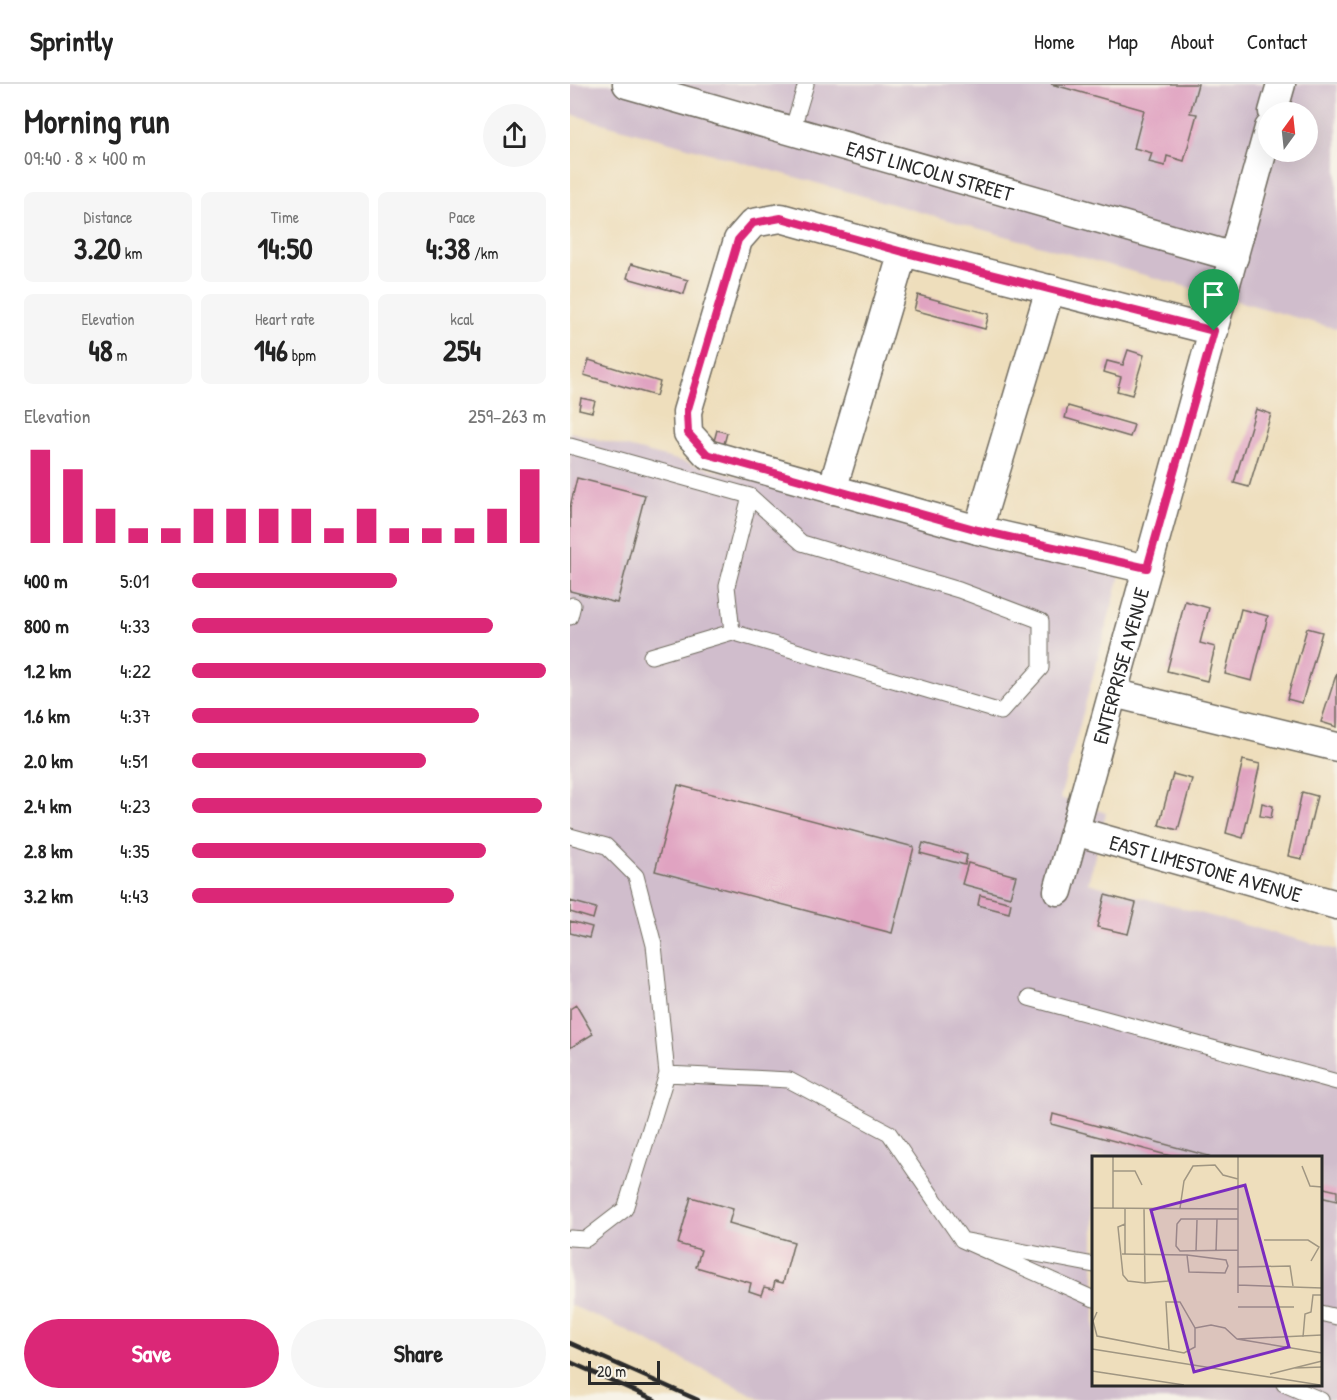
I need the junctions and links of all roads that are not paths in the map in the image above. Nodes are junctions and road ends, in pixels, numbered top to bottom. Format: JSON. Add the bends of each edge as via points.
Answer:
{"nodes":[{"id":1,"x":627,"y":84,"type":"edge"},
{"id":2,"x":806,"y":84,"type":"edge"},
{"id":3,"x":1281,"y":84,"type":"edge"},
{"id":4,"x":1276,"y":102,"type":"edge"},
{"id":5,"x":792,"y":131,"type":"junction"},
{"id":6,"x":1260,"y":162,"type":"edge"},
{"id":7,"x":903,"y":252,"type":"junction"},
{"id":8,"x":1234,"y":257,"type":"junction"},
{"id":9,"x":1050,"y":289,"type":"junction"},
{"id":10,"x":1214,"y":331,"type":"junction"},
{"id":11,"x":570,"y":446,"type":"edge"},
{"id":12,"x":832,"y":490,"type":"junction"},
{"id":13,"x":750,"y":496,"type":"junction"},
{"id":14,"x":978,"y":530,"type":"junction"},
{"id":15,"x":1147,"y":568,"type":"junction"},
{"id":16,"x":732,"y":632,"type":"junction"},
{"id":17,"x":651,"y":656,"type":"dead end"},
{"id":18,"x":1113,"y":693,"type":"junction"},
{"id":19,"x":1337,"y":747,"type":"edge"},
{"id":20,"x":1075,"y":831,"type":"junction"},
{"id":21,"x":570,"y":836,"type":"edge"},
{"id":22,"x":1058,"y":891,"type":"dead end"},
{"id":23,"x":1337,"y":905,"type":"edge"},
{"id":24,"x":1029,"y":998,"type":"dead end"},
{"id":25,"x":667,"y":1074,"type":"junction"},
{"id":26,"x":1337,"y":1082,"type":"edge"},
{"id":27,"x":570,"y":1238,"type":"edge"},
{"id":28,"x":962,"y":1240,"type":"junction"},
{"id":29,"x":1092,"y":1265,"type":"edge"},
{"id":30,"x":1092,"y":1298,"type":"edge"},
{"id":31,"x":1322,"y":1313,"type":"edge"},
{"id":32,"x":1337,"y":1317,"type":"edge"},
{"id":33,"x":1288,"y":1385,"type":"edge"},
{"id":34,"x":1321,"y":1400,"type":"edge"}],
"edges":[{"from":1,"to":5,"type":"street","name":"EAST LINCOLN STREET"},
{"from":2,"to":5,"type":"lane"},
{"from":3,"to":4,"type":"street"},
{"from":5,"to":8,"type":"street","name":"EAST LINCOLN STREET"},
{"from":6,"to":8,"type":"street","name":"ENTERPRISE AVENUE"},
{"from":7,"to":9,"type":"street"},
{"from":7,"to":12,"type":"street"},
{"from":7,"to":12,"type":"street","via":[[781,218],[753,223],[738,240],[687,412],[688,433],[707,454]]},
{"from":8,"to":10,"type":"street","name":"ENTERPRISE AVENUE"},
{"from":9,"to":10,"type":"street"},
{"from":9,"to":14,"type":"street"},
{"from":10,"to":15,"type":"street","name":"ENTERPRISE AVENUE"},
{"from":11,"to":13,"type":"lane"},
{"from":12,"to":14,"type":"street"},
{"from":13,"to":16,"type":"lane","via":[[727,586]]},
{"from":13,"to":16,"type":"lane","via":[[802,543],[959,590],[1041,621],[1041,668],[1000,712]]},
{"from":14,"to":15,"type":"street"},
{"from":15,"to":18,"type":"street","name":"ENTERPRISE AVENUE"},
{"from":16,"to":17,"type":"lane"},
{"from":18,"to":19,"type":"street"},
{"from":18,"to":20,"type":"street","name":"ENTERPRISE AVENUE"},
{"from":20,"to":22,"type":"street","name":"ENTERPRISE AVENUE"},
{"from":20,"to":23,"type":"street","name":"EAST LIMESTONE AVENUE"},
{"from":21,"to":25,"type":"lane","via":[[606,846],[636,876],[654,945]]},
{"from":24,"to":26,"type":"lane"},
{"from":25,"to":27,"type":"lane","via":[[625,1209],[586,1239]]},
{"from":25,"to":28,"type":"lane","via":[[789,1080],[889,1133]]},
{"from":28,"to":29,"type":"lane"},
{"from":28,"to":30,"type":"lane"},
{"from":31,"to":32,"type":"lane"},
{"from":33,"to":34,"type":"lane"}]}
